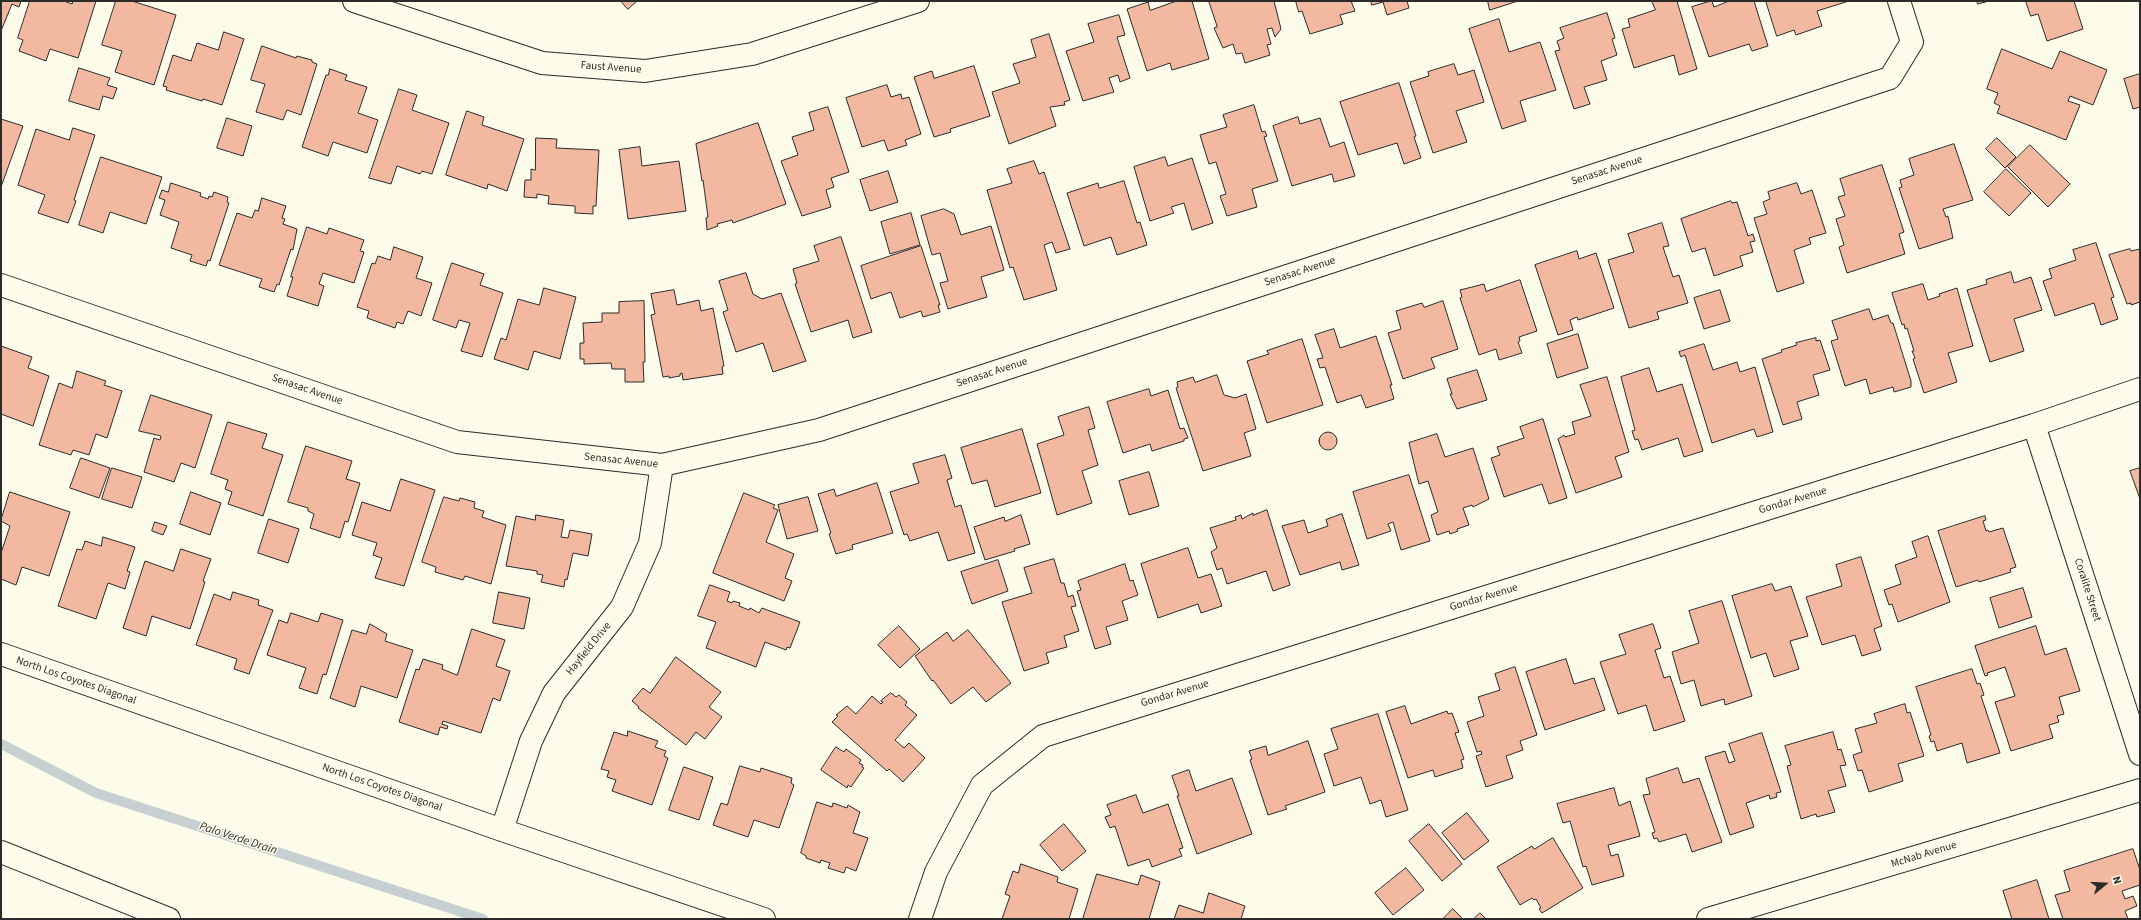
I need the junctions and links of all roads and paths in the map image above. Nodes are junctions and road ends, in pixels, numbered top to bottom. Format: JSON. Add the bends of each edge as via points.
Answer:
{"nodes":[{"id":1,"x":354,"y":1,"type":"edge"},
{"id":2,"x":918,"y":1,"type":"edge"},
{"id":3,"x":1899,"y":1,"type":"edge"},
{"id":4,"x":1,"y":285,"type":"edge"},
{"id":5,"x":2140,"y":389,"type":"edge"},
{"id":6,"x":2034,"y":425,"type":"junction"},
{"id":7,"x":662,"y":465,"type":"junction"},
{"id":8,"x":1,"y":654,"type":"edge"},
{"id":9,"x":2140,"y":754,"type":"edge"},
{"id":10,"x":2140,"y":790,"type":"edge"},
{"id":11,"x":502,"y":830,"type":"junction"},
{"id":12,"x":1,"y":852,"type":"edge"},
{"id":13,"x":168,"y":919,"type":"edge"},
{"id":14,"x":764,"y":919,"type":"edge"},
{"id":15,"x":920,"y":919,"type":"edge"},
{"id":16,"x":1708,"y":919,"type":"edge"}],
"edges":[{"from":1,"to":2,"type":"street","name":"Faust Avenue","via":[[542,63],[645,71],[752,54]]},
{"from":3,"to":7,"type":"street","name":"Senasac Avenue","via":[[1912,42],[1890,78],[819,430]]},
{"from":4,"to":7,"type":"street","name":"Senasac Avenue","via":[[457,442]]},
{"from":5,"to":6,"type":"street","name":"Gondar Avenue"},
{"from":6,"to":9,"type":"street","name":"Coralite Street"},
{"from":6,"to":15,"type":"street","name":"Gondar Avenue","via":[[1043,736],[982,784],[936,872]]},
{"from":7,"to":11,"type":"street","name":"Hayfield Drive","via":[[650,543],[622,607],[554,693],[531,741]]},
{"from":8,"to":11,"type":"street","name":"North Los Coyotes Diagonal"},
{"from":10,"to":16,"type":"street","name":"McNab Avenue"},
{"from":11,"to":14,"type":"street","name":"North Los Coyotes Diagonal"},
{"from":12,"to":13,"type":"street"}]}
